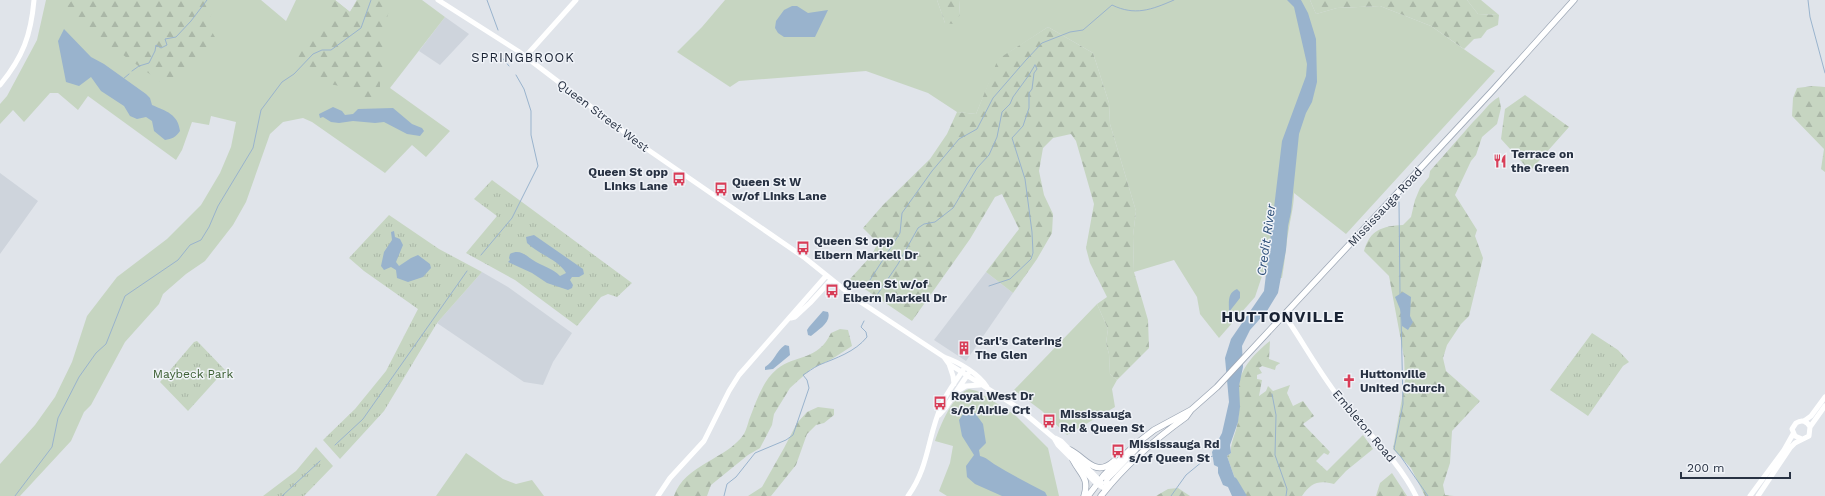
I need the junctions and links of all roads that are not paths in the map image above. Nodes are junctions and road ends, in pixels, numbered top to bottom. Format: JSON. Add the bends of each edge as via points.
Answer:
{"nodes":[{"id":1,"x":34,"y":0,"type":"edge"},
{"id":2,"x":438,"y":0,"type":"edge"},
{"id":3,"x":576,"y":0,"type":"edge"},
{"id":4,"x":1574,"y":0,"type":"edge"},
{"id":5,"x":525,"y":57,"type":"junction"},
{"id":6,"x":0,"y":85,"type":"edge"},
{"id":7,"x":826,"y":276,"type":"junction"},
{"id":8,"x":832,"y":280,"type":"junction"},
{"id":9,"x":1285,"y":316,"type":"junction"},
{"id":10,"x":791,"y":318,"type":"junction"},
{"id":11,"x":944,"y":357,"type":"junction"},
{"id":12,"x":949,"y":364,"type":"junction"},
{"id":13,"x":963,"y":370,"type":"junction"},
{"id":14,"x":968,"y":374,"type":"junction"},
{"id":15,"x":980,"y":385,"type":"junction"},
{"id":16,"x":954,"y":386,"type":"junction"},
{"id":17,"x":987,"y":387,"type":"junction"},
{"id":18,"x":957,"y":392,"type":"junction"},
{"id":19,"x":1825,"y":397,"type":"edge"},
{"id":20,"x":1825,"y":406,"type":"edge"},
{"id":21,"x":1191,"y":410,"type":"junction"},
{"id":22,"x":938,"y":415,"type":"junction"},
{"id":23,"x":1804,"y":421,"type":"junction"},
{"id":24,"x":1810,"y":427,"type":"junction"},
{"id":25,"x":1793,"y":434,"type":"junction"},
{"id":26,"x":1054,"y":438,"type":"junction"},
{"id":27,"x":1144,"y":438,"type":"junction"},
{"id":28,"x":1802,"y":439,"type":"junction"},
{"id":29,"x":1136,"y":444,"type":"junction"},
{"id":30,"x":1070,"y":450,"type":"junction"},
{"id":31,"x":1073,"y":460,"type":"junction"},
{"id":32,"x":1099,"y":482,"type":"junction"},
{"id":33,"x":1106,"y":489,"type":"junction"},
{"id":34,"x":658,"y":496,"type":"edge"},
{"id":35,"x":908,"y":496,"type":"edge"},
{"id":36,"x":1084,"y":496,"type":"edge"},
{"id":37,"x":1088,"y":496,"type":"edge"},
{"id":38,"x":1101,"y":496,"type":"edge"},
{"id":39,"x":1416,"y":496,"type":"edge"},
{"id":40,"x":1750,"y":496,"type":"edge"},
{"id":41,"x":1758,"y":496,"type":"edge"}],
"edges":[{"from":1,"to":6,"type":"main road","via":[[29,36]]},
{"from":2,"to":5,"type":"main road","name":"Queen Street West"},
{"from":3,"to":5,"type":"main road"},
{"from":4,"to":9,"type":"main road","name":"Mississauga Road"},
{"from":5,"to":7,"type":"main road","name":"Queen Street West","via":[[644,147],[805,258]]},
{"from":7,"to":8,"type":"main road","name":"Queen Street West"},
{"from":7,"to":10,"type":"main road"},
{"from":8,"to":10,"type":"main road"},
{"from":8,"to":11,"type":"main road","name":"Queen Street West","via":[[856,300]]},
{"from":9,"to":21,"type":"main road","name":"Mississauga Road","via":[[1217,387]]},
{"from":9,"to":39,"type":"main road","name":"Embleton Road","via":[[1338,397],[1390,455]]},
{"from":10,"to":34,"type":"main road","via":[[739,375],[704,441],[670,478]]},
{"from":11,"to":12,"type":"main road","name":"Queen Street West"},
{"from":11,"to":13,"type":"main road","name":"Queen Street West","via":[[952,359]]},
{"from":12,"to":13,"type":"main road","name":"Queen Street West"},
{"from":12,"to":16,"type":"main road","via":[[954,376]]},
{"from":13,"to":14,"type":"main road","name":"Queen Street West"},
{"from":13,"to":16,"type":"main road"},
{"from":14,"to":15,"type":"main road","name":"Queen Street West"},
{"from":14,"to":17,"type":"main road","name":"Queen Street West","via":[[983,381]]},
{"from":14,"to":18,"type":"main road"},
{"from":15,"to":17,"type":"main road","name":"Queen Street West"},
{"from":15,"to":18,"type":"main road","via":[[966,386]]},
{"from":16,"to":22,"type":"main road"},
{"from":17,"to":26,"type":"main road","name":"Queen Street West","via":[[1017,407]]},
{"from":18,"to":22,"type":"main road"},
{"from":19,"to":23,"type":"main road"},
{"from":20,"to":24,"type":"main road"},
{"from":21,"to":27,"type":"main road","name":"Mississauga Road"},
{"from":21,"to":33,"type":"main road","name":"Mississauga Road","via":[[1186,417],[1139,454]]},
{"from":22,"to":35,"type":"main road","via":[[922,470]]},
{"from":23,"to":24,"type":"main road"},
{"from":23,"to":25,"type":"main road","via":[[1794,424]]},
{"from":24,"to":28,"type":"main road","via":[[1809,436]]},
{"from":25,"to":28,"type":"main road"},
{"from":25,"to":40,"type":"main road"},
{"from":26,"to":30,"type":"main road","name":"Queen Street West","via":[[1062,441]]},
{"from":26,"to":31,"type":"main road","name":"Queen Street West"},
{"from":27,"to":29,"type":"main road","name":"Mississauga Road"},
{"from":27,"to":33,"type":"main road","via":[[1107,479]]},
{"from":28,"to":41,"type":"main road","via":[[1790,448]]},
{"from":29,"to":30,"type":"main road","via":[[1129,446],[1110,464],[1100,467],[1091,466]]},
{"from":29,"to":32,"type":"main road","name":"Mississauga Road"},
{"from":30,"to":32,"type":"main road","name":"Queen Street West"},
{"from":31,"to":32,"type":"main road","name":"Queen Street West"},
{"from":31,"to":36,"type":"main road","via":[[1085,479]]},
{"from":32,"to":33,"type":"main road","name":"Queen Street West"},
{"from":32,"to":37,"type":"main road","name":"Mississauga Road"},
{"from":33,"to":38,"type":"main road","name":"Mississauga Road"}]}
